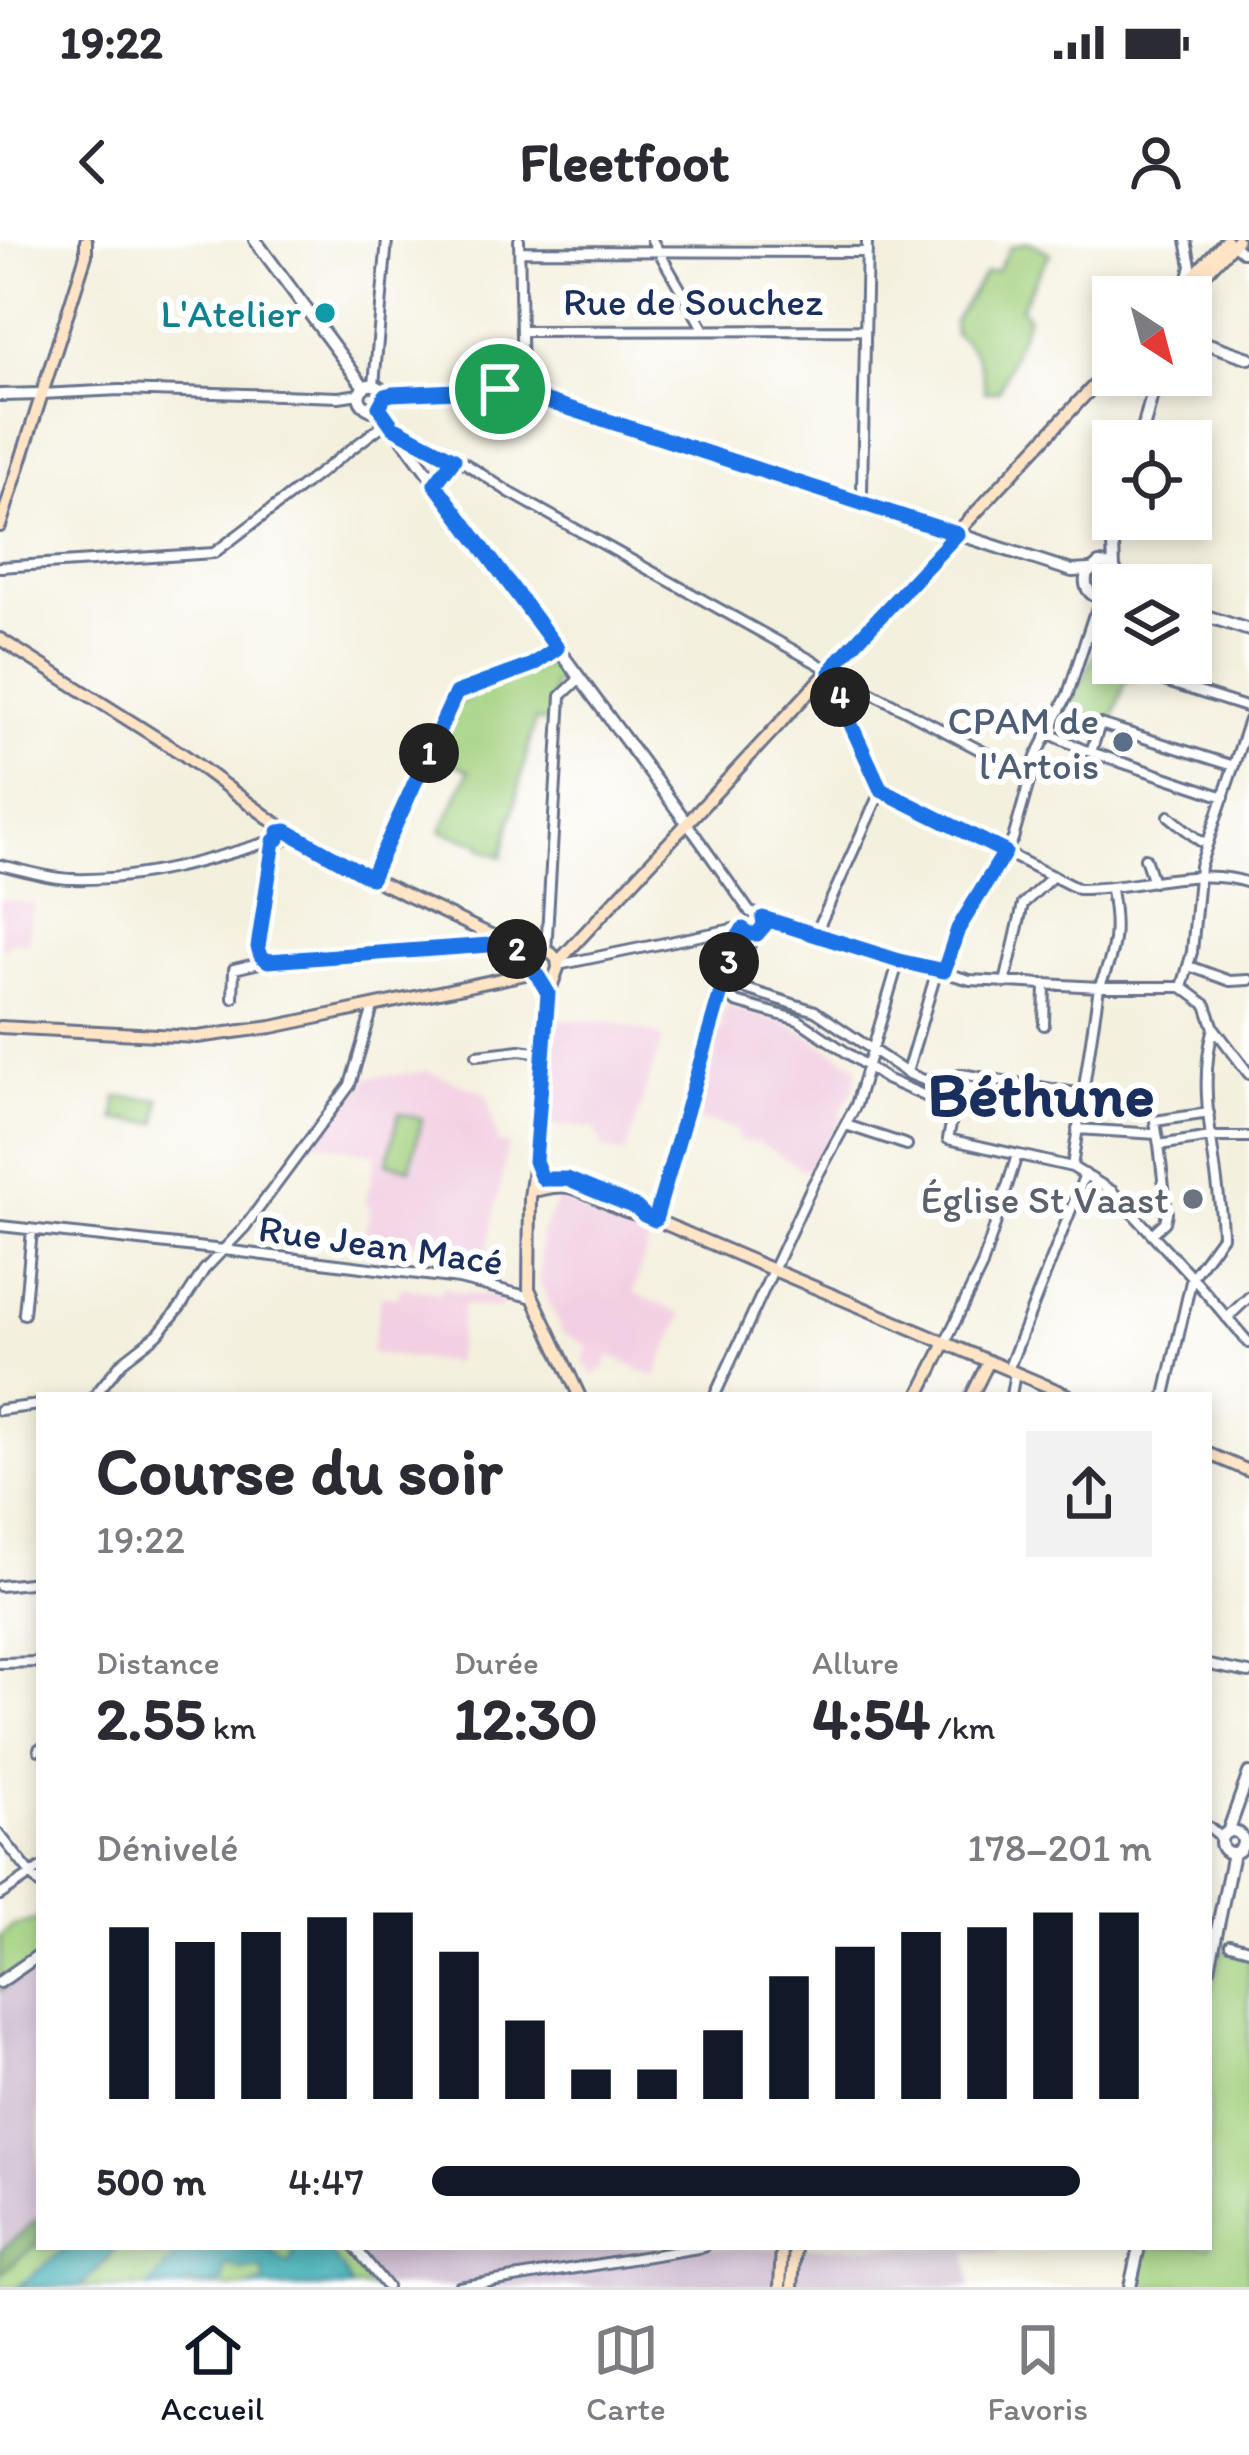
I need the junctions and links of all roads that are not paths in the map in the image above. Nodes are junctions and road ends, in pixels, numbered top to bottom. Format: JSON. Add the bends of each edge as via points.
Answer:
{"nodes":[{"id":1,"x":255,"y":240,"type":"edge"},
{"id":2,"x":387,"y":240,"type":"edge"},
{"id":3,"x":652,"y":240,"type":"edge"},
{"id":4,"x":867,"y":240,"type":"edge"},
{"id":5,"x":1186,"y":240,"type":"edge"},
{"id":6,"x":86,"y":241,"type":"edge"},
{"id":7,"x":1232,"y":242,"type":"edge"},
{"id":8,"x":519,"y":246,"type":"edge"},
{"id":9,"x":658,"y":251,"type":"junction"},
{"id":10,"x":867,"y":252,"type":"junction"},
{"id":11,"x":1249,"y":252,"type":"edge"},
{"id":12,"x":1188,"y":276,"type":"edge"},
{"id":13,"x":1192,"y":276,"type":"edge"},
{"id":14,"x":1199,"y":276,"type":"edge"},
{"id":15,"x":704,"y":330,"type":"junction"},
{"id":16,"x":865,"y":330,"type":"junction"},
{"id":17,"x":521,"y":331,"type":"junction"},
{"id":18,"x":1212,"y":345,"type":"edge"},
{"id":19,"x":1249,"y":358,"type":"edge"},
{"id":20,"x":1092,"y":388,"type":"edge"},
{"id":21,"x":366,"y":389,"type":"junction"},
{"id":22,"x":519,"y":392,"type":"junction"},
{"id":23,"x":38,"y":394,"type":"junction"},
{"id":24,"x":0,"y":395,"type":"edge"},
{"id":25,"x":386,"y":411,"type":"junction"},
{"id":26,"x":454,"y":459,"type":"junction"},
{"id":27,"x":435,"y":484,"type":"junction"},
{"id":28,"x":859,"y":502,"type":"junction"},
{"id":29,"x":0,"y":505,"type":"edge"},
{"id":30,"x":0,"y":526,"type":"edge"},
{"id":31,"x":957,"y":534,"type":"junction"},
{"id":32,"x":1114,"y":540,"type":"edge"},
{"id":33,"x":1113,"y":544,"type":"junction"},
{"id":34,"x":1096,"y":564,"type":"edge"},
{"id":35,"x":1117,"y":564,"type":"edge"},
{"id":36,"x":0,"y":567,"type":"edge"},
{"id":37,"x":1092,"y":567,"type":"edge"},
{"id":38,"x":1092,"y":570,"type":"edge"},
{"id":39,"x":1072,"y":572,"type":"junction"},
{"id":40,"x":1089,"y":590,"type":"junction"},
{"id":41,"x":1092,"y":591,"type":"edge"},
{"id":42,"x":1092,"y":610,"type":"edge"},
{"id":43,"x":1212,"y":617,"type":"edge"},
{"id":44,"x":1092,"y":619,"type":"edge"},
{"id":45,"x":1249,"y":629,"type":"edge"},
{"id":46,"x":0,"y":639,"type":"edge"},
{"id":47,"x":557,"y":648,"type":"junction"},
{"id":48,"x":831,"y":671,"type":"junction"},
{"id":49,"x":579,"y":679,"type":"junction"},
{"id":50,"x":1173,"y":684,"type":"edge"},
{"id":51,"x":1249,"y":708,"type":"edge"},
{"id":52,"x":1248,"y":723,"type":"edge"},
{"id":53,"x":1048,"y":733,"type":"junction"},
{"id":54,"x":1091,"y":752,"type":"junction"},
{"id":55,"x":1234,"y":766,"type":"junction"},
{"id":56,"x":1029,"y":776,"type":"junction"},
{"id":57,"x":881,"y":790,"type":"junction"},
{"id":58,"x":1224,"y":797,"type":"junction"},
{"id":59,"x":1169,"y":816,"type":"dead end"},
{"id":60,"x":687,"y":823,"type":"junction"},
{"id":61,"x":282,"y":837,"type":"junction"},
{"id":62,"x":1207,"y":842,"type":"junction"},
{"id":63,"x":1005,"y":852,"type":"junction"},
{"id":64,"x":1145,"y":858,"type":"dead end"},
{"id":65,"x":0,"y":865,"type":"edge"},
{"id":66,"x":1053,"y":876,"type":"junction"},
{"id":67,"x":371,"y":878,"type":"junction"},
{"id":68,"x":1198,"y":878,"type":"junction"},
{"id":69,"x":1153,"y":882,"type":"junction"},
{"id":70,"x":1249,"y":884,"type":"edge"},
{"id":71,"x":1112,"y":890,"type":"junction"},
{"id":72,"x":1012,"y":892,"type":"dead end"},
{"id":73,"x":1023,"y":904,"type":"junction"},
{"id":74,"x":751,"y":912,"type":"junction"},
{"id":75,"x":763,"y":918,"type":"junction"},
{"id":76,"x":746,"y":931,"type":"junction"},
{"id":77,"x":816,"y":933,"type":"junction"},
{"id":78,"x":501,"y":940,"type":"junction"},
{"id":79,"x":268,"y":961,"type":"junction"},
{"id":80,"x":899,"y":961,"type":"junction"},
{"id":81,"x":542,"y":962,"type":"junction"},
{"id":82,"x":1189,"y":965,"type":"junction"},
{"id":83,"x":940,"y":971,"type":"junction"},
{"id":84,"x":1249,"y":980,"type":"edge"},
{"id":85,"x":1005,"y":983,"type":"junction"},
{"id":86,"x":1045,"y":985,"type":"junction"},
{"id":87,"x":1099,"y":987,"type":"junction"},
{"id":88,"x":1182,"y":987,"type":"junction"},
{"id":89,"x":720,"y":994,"type":"junction"},
{"id":90,"x":233,"y":998,"type":"dead end"},
{"id":91,"x":373,"y":1007,"type":"junction"},
{"id":92,"x":824,"y":1016,"type":"junction"},
{"id":93,"x":1044,"y":1025,"type":"dead end"},
{"id":94,"x":0,"y":1028,"type":"edge"},
{"id":95,"x":1214,"y":1028,"type":"junction"},
{"id":96,"x":815,"y":1030,"type":"junction"},
{"id":97,"x":873,"y":1051,"type":"junction"},
{"id":98,"x":542,"y":1053,"type":"junction"},
{"id":99,"x":477,"y":1055,"type":"dead end"},
{"id":100,"x":868,"y":1066,"type":"junction"},
{"id":101,"x":907,"y":1073,"type":"junction"},
{"id":102,"x":1249,"y":1073,"type":"edge"},
{"id":103,"x":957,"y":1094,"type":"junction"},
{"id":104,"x":1082,"y":1094,"type":"junction"},
{"id":105,"x":954,"y":1108,"type":"junction"},
{"id":106,"x":1209,"y":1112,"type":"junction"},
{"id":107,"x":846,"y":1125,"type":"junction"},
{"id":108,"x":1077,"y":1129,"type":"junction"},
{"id":109,"x":1210,"y":1137,"type":"junction"},
{"id":110,"x":1249,"y":1137,"type":"edge"},
{"id":111,"x":1158,"y":1139,"type":"junction"},
{"id":112,"x":907,"y":1145,"type":"dead end"},
{"id":113,"x":1018,"y":1155,"type":"junction"},
{"id":114,"x":1072,"y":1167,"type":"junction"},
{"id":115,"x":1085,"y":1174,"type":"junction"},
{"id":116,"x":540,"y":1184,"type":"junction"},
{"id":117,"x":649,"y":1217,"type":"junction"},
{"id":118,"x":0,"y":1226,"type":"edge"},
{"id":119,"x":32,"y":1230,"type":"junction"},
{"id":120,"x":1152,"y":1234,"type":"junction"},
{"id":121,"x":224,"y":1250,"type":"junction"},
{"id":122,"x":774,"y":1269,"type":"junction"},
{"id":123,"x":1192,"y":1276,"type":"junction"},
{"id":124,"x":530,"y":1297,"type":"junction"},
{"id":125,"x":1249,"y":1297,"type":"edge"},
{"id":126,"x":24,"y":1314,"type":"dead end"},
{"id":127,"x":1227,"y":1318,"type":"junction"},
{"id":128,"x":945,"y":1342,"type":"junction"},
{"id":129,"x":1249,"y":1343,"type":"edge"},
{"id":130,"x":989,"y":1361,"type":"junction"},
{"id":131,"x":1012,"y":1371,"type":"junction"},
{"id":132,"x":97,"y":1392,"type":"edge"},
{"id":133,"x":578,"y":1392,"type":"edge"},
{"id":134,"x":716,"y":1392,"type":"edge"},
{"id":135,"x":920,"y":1392,"type":"edge"},
{"id":136,"x":974,"y":1392,"type":"edge"},
{"id":137,"x":1011,"y":1392,"type":"edge"},
{"id":138,"x":1061,"y":1392,"type":"edge"},
{"id":139,"x":1166,"y":1392,"type":"edge"},
{"id":140,"x":36,"y":1405,"type":"edge"},
{"id":141,"x":0,"y":1410,"type":"edge"},
{"id":142,"x":1212,"y":1455,"type":"edge"},
{"id":143,"x":1249,"y":1471,"type":"edge"},
{"id":144,"x":36,"y":1582,"type":"edge"},
{"id":145,"x":0,"y":1586,"type":"edge"},
{"id":146,"x":36,"y":1662,"type":"edge"},
{"id":147,"x":0,"y":1663,"type":"edge"},
{"id":148,"x":1212,"y":1666,"type":"edge"},
{"id":149,"x":1249,"y":1673,"type":"edge"},
{"id":150,"x":1249,"y":1773,"type":"edge"},
{"id":151,"x":1212,"y":1828,"type":"edge"},
{"id":152,"x":0,"y":1835,"type":"edge"},
{"id":153,"x":1225,"y":1835,"type":"junction"},
{"id":154,"x":1246,"y":1840,"type":"edge"},
{"id":155,"x":1233,"y":1853,"type":"junction"},
{"id":156,"x":35,"y":1872,"type":"edge"},
{"id":157,"x":0,"y":1895,"type":"edge"},
{"id":158,"x":1213,"y":1936,"type":"edge"},
{"id":159,"x":1230,"y":1944,"type":"dead end"},
{"id":160,"x":1249,"y":1949,"type":"edge"},
{"id":161,"x":36,"y":1957,"type":"edge"},
{"id":162,"x":0,"y":1982,"type":"edge"},
{"id":163,"x":357,"y":2250,"type":"edge"},
{"id":164,"x":686,"y":2250,"type":"edge"},
{"id":165,"x":782,"y":2250,"type":"edge"},
{"id":166,"x":795,"y":2250,"type":"edge"},
{"id":167,"x":1138,"y":2250,"type":"edge"},
{"id":168,"x":387,"y":2287,"type":"edge"},
{"id":169,"x":459,"y":2287,"type":"edge"},
{"id":170,"x":780,"y":2287,"type":"edge"},
{"id":171,"x":793,"y":2287,"type":"edge"},
{"id":172,"x":1130,"y":2287,"type":"edge"}],
"edges":[{"from":1,"to":21,"type":"street"},
{"from":2,"to":21,"type":"street"},
{"from":3,"to":9,"type":"street"},
{"from":4,"to":10,"type":"street"},
{"from":5,"to":12,"type":"street"},
{"from":6,"to":23,"type":"main road"},
{"from":7,"to":11,"type":"street"},
{"from":7,"to":13,"type":"main road"},
{"from":7,"to":14,"type":"main road"},
{"from":8,"to":9,"type":"street"},
{"from":8,"to":17,"type":"street"},
{"from":9,"to":10,"type":"street"},
{"from":9,"to":15,"type":"street"},
{"from":10,"to":16,"type":"street"},
{"from":15,"to":16,"type":"street","name":"Rue de Souchez"},
{"from":15,"to":17,"type":"street","name":"Rue de Souchez"},
{"from":16,"to":28,"type":"street"},
{"from":17,"to":22,"type":"street"},
{"from":18,"to":19,"type":"street"},
{"from":20,"to":31,"type":"main road"},
{"from":21,"to":23,"type":"street","via":[[339,398]]},
{"from":21,"to":25,"type":"street","via":[[381,388]]},
{"from":21,"to":25,"type":"street","via":[[363,406]]},
{"from":22,"to":25,"type":"street"},
{"from":22,"to":28,"type":"street"},
{"from":23,"to":24,"type":"street"},
{"from":23,"to":29,"type":"main road"},
{"from":23,"to":30,"type":"main road"},
{"from":25,"to":26,"type":"street"},
{"from":25,"to":27,"type":"street"},
{"from":25,"to":36,"type":"street","via":[[379,428],[214,553]]},
{"from":26,"to":27,"type":"street"},
{"from":26,"to":48,"type":"street"},
{"from":27,"to":47,"type":"street"},
{"from":28,"to":31,"type":"street"},
{"from":31,"to":39,"type":"street"},
{"from":31,"to":48,"type":"main road"},
{"from":32,"to":33,"type":"street"},
{"from":33,"to":34,"type":"street"},
{"from":33,"to":35,"type":"street"},
{"from":37,"to":39,"type":"street"},
{"from":38,"to":40,"type":"street"},
{"from":39,"to":40,"type":"street"},
{"from":40,"to":41,"type":"street"},
{"from":40,"to":42,"type":"street"},
{"from":43,"to":45,"type":"street"},
{"from":44,"to":53,"type":"street"},
{"from":46,"to":61,"type":"main road","via":[[184,755]]},
{"from":47,"to":49,"type":"street"},
{"from":47,"to":67,"type":"street","via":[[456,693]]},
{"from":48,"to":56,"type":"street"},
{"from":48,"to":57,"type":"street"},
{"from":48,"to":60,"type":"main road"},
{"from":49,"to":60,"type":"street"},
{"from":49,"to":81,"type":"street","via":[[561,696]]},
{"from":50,"to":51,"type":"street"},
{"from":52,"to":55,"type":"street"},
{"from":53,"to":54,"type":"street"},
{"from":53,"to":56,"type":"street"},
{"from":54,"to":55,"type":"street","via":[[1100,724]]},
{"from":54,"to":58,"type":"street"},
{"from":55,"to":58,"type":"street"},
{"from":56,"to":63,"type":"street"},
{"from":57,"to":63,"type":"street"},
{"from":57,"to":77,"type":"street"},
{"from":58,"to":62,"type":"street"},
{"from":59,"to":62,"type":"street"},
{"from":60,"to":74,"type":"street"},
{"from":60,"to":81,"type":"main road","via":[[573,946]]},
{"from":61,"to":65,"type":"street","via":[[107,878]]},
{"from":61,"to":67,"type":"main road"},
{"from":61,"to":79,"type":"street","via":[[258,947]]},
{"from":62,"to":68,"type":"street"},
{"from":63,"to":66,"type":"street"},
{"from":63,"to":83,"type":"street"},
{"from":64,"to":69,"type":"street"},
{"from":66,"to":71,"type":"street","via":[[1078,889]]},
{"from":66,"to":73,"type":"street"},
{"from":67,"to":78,"type":"main road"},
{"from":68,"to":69,"type":"street"},
{"from":68,"to":70,"type":"street"},
{"from":68,"to":82,"type":"street"},
{"from":69,"to":71,"type":"street"},
{"from":71,"to":87,"type":"street","via":[[1116,939]]},
{"from":72,"to":73,"type":"street"},
{"from":73,"to":85,"type":"street"},
{"from":74,"to":75,"type":"street"},
{"from":74,"to":76,"type":"street","via":[[743,918]]},
{"from":75,"to":76,"type":"street","via":[[762,930]]},
{"from":75,"to":77,"type":"street"},
{"from":76,"to":81,"type":"street"},
{"from":76,"to":89,"type":"street"},
{"from":76,"to":92,"type":"street","via":[[740,985]]},
{"from":77,"to":80,"type":"street"},
{"from":78,"to":79,"type":"street"},
{"from":78,"to":81,"type":"main road"},
{"from":79,"to":90,"type":"street","via":[[234,969]]},
{"from":80,"to":83,"type":"street"},
{"from":80,"to":97,"type":"street"},
{"from":81,"to":91,"type":"main road","via":[[517,975]]},
{"from":81,"to":98,"type":"main road"},
{"from":82,"to":84,"type":"street"},
{"from":82,"to":88,"type":"street"},
{"from":83,"to":85,"type":"street"},
{"from":83,"to":101,"type":"street"},
{"from":85,"to":86,"type":"street"},
{"from":86,"to":87,"type":"street"},
{"from":86,"to":93,"type":"street"},
{"from":87,"to":88,"type":"street"},
{"from":87,"to":104,"type":"street"},
{"from":88,"to":95,"type":"street","via":[[1202,1002]]},
{"from":89,"to":96,"type":"street"},
{"from":89,"to":117,"type":"street"},
{"from":91,"to":94,"type":"main road","via":[[197,1037]]},
{"from":91,"to":121,"type":"street","via":[[350,1085]]},
{"from":92,"to":96,"type":"street"},
{"from":92,"to":97,"type":"street"},
{"from":95,"to":102,"type":"street"},
{"from":95,"to":106,"type":"street"},
{"from":96,"to":100,"type":"street"},
{"from":97,"to":100,"type":"street"},
{"from":97,"to":101,"type":"street"},
{"from":98,"to":99,"type":"street"},
{"from":98,"to":116,"type":"main road"},
{"from":100,"to":105,"type":"street"},
{"from":100,"to":107,"type":"street"},
{"from":101,"to":103,"type":"street"},
{"from":103,"to":104,"type":"street","via":[[962,1074]]},
{"from":103,"to":105,"type":"street"},
{"from":104,"to":108,"type":"street"},
{"from":105,"to":113,"type":"street","via":[[948,1139]]},
{"from":106,"to":109,"type":"street"},
{"from":106,"to":111,"type":"street","via":[[1155,1120]]},
{"from":107,"to":112,"type":"street"},
{"from":107,"to":122,"type":"street"},
{"from":108,"to":111,"type":"street"},
{"from":108,"to":114,"type":"street"},
{"from":109,"to":110,"type":"street"},
{"from":109,"to":111,"type":"street"},
{"from":109,"to":123,"type":"street","via":[[1222,1236]]},
{"from":111,"to":120,"type":"street","via":[[1167,1213]]},
{"from":113,"to":114,"type":"street"},
{"from":113,"to":128,"type":"street","via":[[982,1266]]},
{"from":114,"to":115,"type":"street"},
{"from":115,"to":120,"type":"street"},
{"from":115,"to":131,"type":"street"},
{"from":116,"to":117,"type":"main road"},
{"from":116,"to":124,"type":"main road"},
{"from":117,"to":122,"type":"main road"},
{"from":118,"to":119,"type":"street","name":"Rue Jean Macé"},
{"from":119,"to":121,"type":"street","name":"Rue Jean Macé"},
{"from":119,"to":126,"type":"street"},
{"from":120,"to":123,"type":"street"},
{"from":121,"to":124,"type":"street","name":"Rue Jean Macé","via":[[459,1279]]},
{"from":121,"to":132,"type":"street","via":[[158,1334]]},
{"from":122,"to":128,"type":"main road"},
{"from":122,"to":134,"type":"street"},
{"from":123,"to":127,"type":"street"},
{"from":123,"to":139,"type":"street"},
{"from":124,"to":133,"type":"main road"},
{"from":125,"to":127,"type":"street"},
{"from":127,"to":129,"type":"street"},
{"from":128,"to":130,"type":"main road"},
{"from":128,"to":135,"type":"main road"},
{"from":130,"to":131,"type":"main road"},
{"from":130,"to":136,"type":"main road"},
{"from":131,"to":137,"type":"street"},
{"from":131,"to":138,"type":"main road"},
{"from":140,"to":141,"type":"street"},
{"from":142,"to":143,"type":"main road"},
{"from":144,"to":145,"type":"street"},
{"from":146,"to":147,"type":"street"},
{"from":148,"to":149,"type":"street"},
{"from":150,"to":153,"type":"street"},
{"from":151,"to":153,"type":"street"},
{"from":152,"to":156,"type":"street"},
{"from":153,"to":154,"type":"street"},
{"from":153,"to":155,"type":"street","via":[[1224,1850]]},
{"from":154,"to":155,"type":"street"},
{"from":155,"to":158,"type":"street"},
{"from":156,"to":157,"type":"street"},
{"from":159,"to":160,"type":"street"},
{"from":161,"to":162,"type":"street"},
{"from":163,"to":168,"type":"street"},
{"from":164,"to":169,"type":"street"},
{"from":165,"to":170,"type":"main road"},
{"from":166,"to":171,"type":"main road"},
{"from":167,"to":172,"type":"street"}]}
